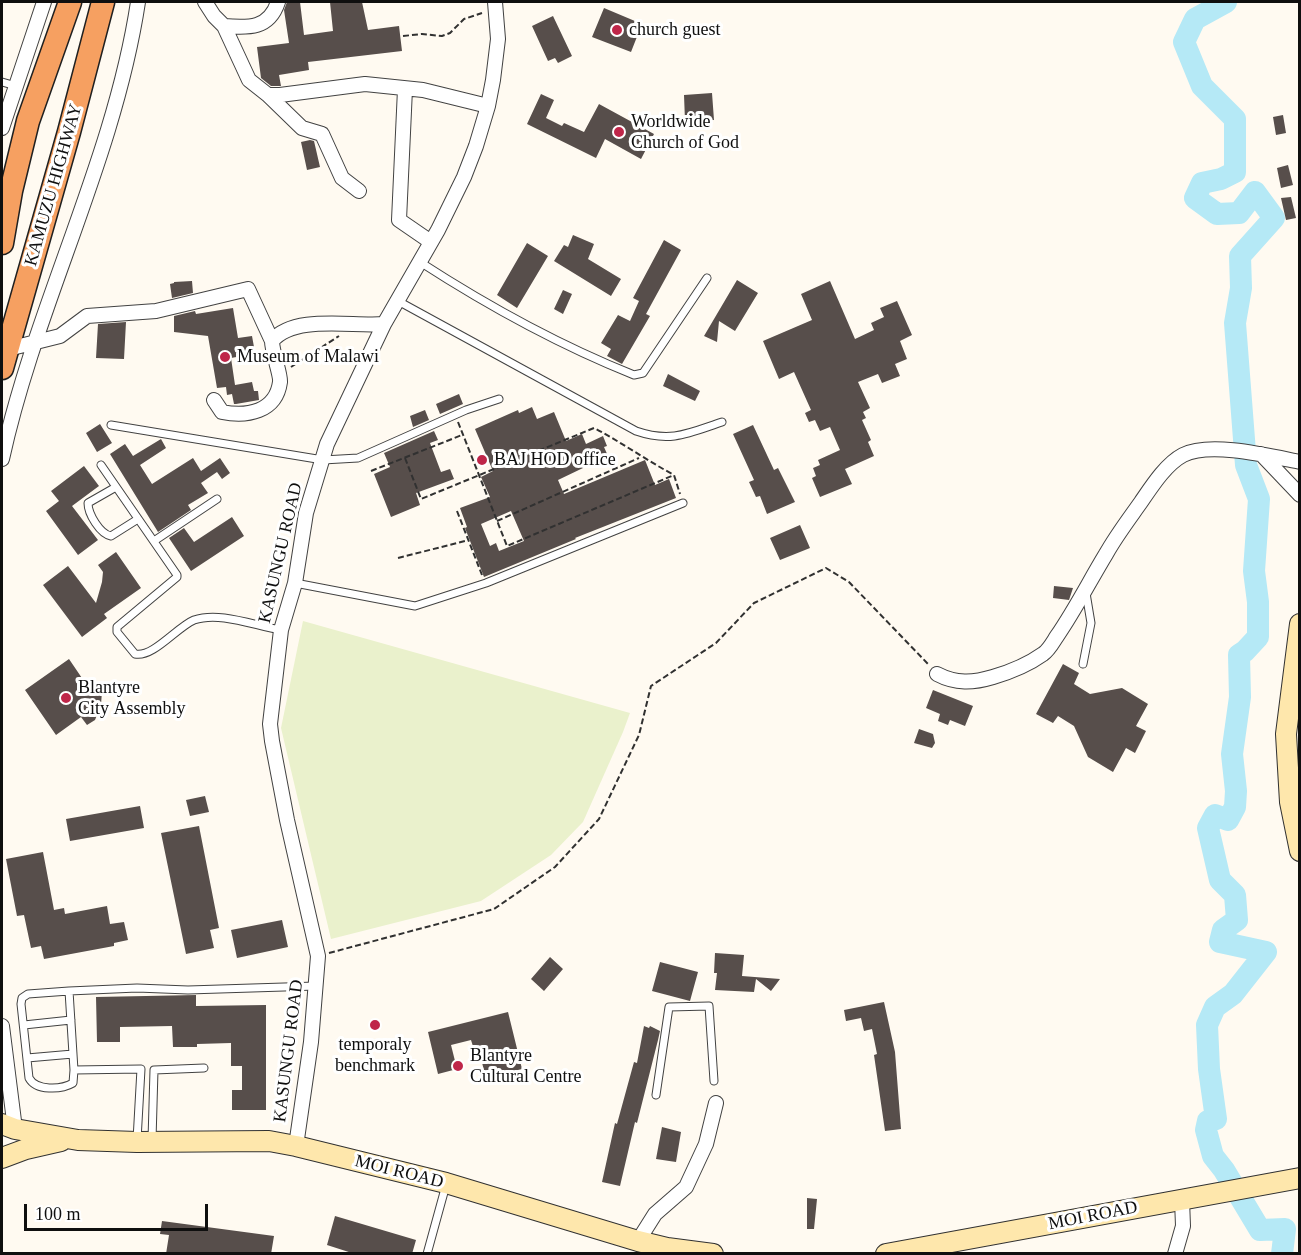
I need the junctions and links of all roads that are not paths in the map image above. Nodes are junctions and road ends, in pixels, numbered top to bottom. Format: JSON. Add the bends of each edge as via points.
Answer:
{"nodes":[{"id":1,"x":44,"y":2,"type":"edge"},
{"id":2,"x":70,"y":2,"type":"edge"},
{"id":3,"x":103,"y":2,"type":"edge"},
{"id":4,"x":138,"y":2,"type":"edge"},
{"id":5,"x":205,"y":2,"type":"edge"},
{"id":6,"x":278,"y":2,"type":"edge"},
{"id":7,"x":496,"y":7,"type":"edge"},
{"id":8,"x":224,"y":26,"type":"junction"},
{"id":9,"x":2,"y":82,"type":"edge"},
{"id":10,"x":16,"y":86,"type":"junction"},
{"id":11,"x":405,"y":88,"type":"junction"},
{"id":12,"x":268,"y":95,"type":"junction"},
{"id":13,"x":488,"y":106,"type":"junction"},
{"id":14,"x":2,"y":128,"type":"edge"},
{"id":15,"x":359,"y":191,"type":"dead end"},
{"id":16,"x":431,"y":242,"type":"junction"},
{"id":17,"x":2,"y":243,"type":"edge"},
{"id":18,"x":420,"y":262,"type":"junction"},
{"id":19,"x":707,"y":278,"type":"dead end"},
{"id":20,"x":398,"y":301,"type":"junction"},
{"id":21,"x":384,"y":324,"type":"junction"},
{"id":22,"x":272,"y":341,"type":"junction"},
{"id":23,"x":35,"y":342,"type":"junction"},
{"id":24,"x":3,"y":355,"type":"edge"},
{"id":25,"x":499,"y":399,"type":"dead end"},
{"id":26,"x":214,"y":400,"type":"dead end"},
{"id":27,"x":722,"y":422,"type":"dead end"},
{"id":28,"x":111,"y":425,"type":"dead end"},
{"id":29,"x":1257,"y":453,"type":"junction"},
{"id":30,"x":2,"y":459,"type":"edge"},
{"id":31,"x":323,"y":460,"type":"junction"},
{"id":32,"x":1299,"y":462,"type":"edge"},
{"id":33,"x":101,"y":465,"type":"dead end"},
{"id":34,"x":116,"y":486,"type":"junction"},
{"id":35,"x":1299,"y":495,"type":"edge"},
{"id":36,"x":217,"y":499,"type":"dead end"},
{"id":37,"x":683,"y":502,"type":"road end"},
{"id":38,"x":138,"y":519,"type":"junction"},
{"id":39,"x":154,"y":541,"type":"junction"},
{"id":40,"x":295,"y":583,"type":"junction"},
{"id":41,"x":1085,"y":590,"type":"junction"},
{"id":42,"x":1299,"y":624,"type":"edge"},
{"id":43,"x":281,"y":630,"type":"junction"},
{"id":44,"x":1083,"y":664,"type":"dead end"},
{"id":45,"x":937,"y":674,"type":"road end"},
{"id":46,"x":1299,"y":851,"type":"edge"},
{"id":47,"x":316,"y":986,"type":"junction"},
{"id":48,"x":69,"y":991,"type":"junction"},
{"id":49,"x":70,"y":1020,"type":"junction"},
{"id":50,"x":24,"y":1025,"type":"junction"},
{"id":51,"x":2,"y":1026,"type":"edge"},
{"id":52,"x":73,"y":1054,"type":"junction"},
{"id":53,"x":27,"y":1058,"type":"junction"},
{"id":54,"x":204,"y":1068,"type":"dead end"},
{"id":55,"x":141,"y":1069,"type":"junction"},
{"id":56,"x":74,"y":1070,"type":"junction"},
{"id":57,"x":154,"y":1070,"type":"junction"},
{"id":58,"x":714,"y":1081,"type":"dead end"},
{"id":59,"x":656,"y":1095,"type":"dead end"},
{"id":60,"x":716,"y":1103,"type":"dead end"},
{"id":61,"x":8,"y":1126,"type":"edge"},
{"id":62,"x":78,"y":1140,"type":"junction"},
{"id":63,"x":145,"y":1142,"type":"junction"},
{"id":64,"x":296,"y":1146,"type":"junction"},
{"id":65,"x":2,"y":1158,"type":"edge"},
{"id":66,"x":1299,"y":1178,"type":"edge"},
{"id":67,"x":446,"y":1183,"type":"junction"},
{"id":68,"x":1182,"y":1200,"type":"junction"},
{"id":69,"x":638,"y":1242,"type":"junction"},
{"id":70,"x":427,"y":1254,"type":"edge"},
{"id":71,"x":712,"y":1254,"type":"edge"},
{"id":72,"x":886,"y":1254,"type":"edge"},
{"id":73,"x":1175,"y":1254,"type":"edge"}],
"edges":[{"from":1,"to":10,"type":"street"},
{"from":2,"to":17,"type":"highway","name":"KAMUZU HIGHWAY","via":[[28,121],[10,191]]},
{"from":3,"to":24,"type":"highway","name":"KAMUZU HIGHWAY"},
{"from":4,"to":23,"type":"street","via":[[112,118]]},
{"from":5,"to":8,"type":"street"},
{"from":6,"to":8,"type":"street","via":[[260,25]]},
{"from":7,"to":13,"type":"street","name":"KASUNGU ROAD","via":[[498,39]]},
{"from":8,"to":12,"type":"street","via":[[249,80]]},
{"from":9,"to":10,"type":"lane"},
{"from":10,"to":14,"type":"street"},
{"from":11,"to":12,"type":"street","via":[[365,84]]},
{"from":11,"to":13,"type":"street"},
{"from":11,"to":16,"type":"street","via":[[399,220]]},
{"from":12,"to":15,"type":"street","via":[[302,128],[322,134],[342,178]]},
{"from":13,"to":16,"type":"street","name":"KASUNGU ROAD","via":[[464,177]]},
{"from":16,"to":18,"type":"street","name":"KASUNGU ROAD"},
{"from":18,"to":19,"type":"lane","via":[[582,354],[634,375],[643,373]]},
{"from":18,"to":20,"type":"street","name":"KASUNGU ROAD"},
{"from":20,"to":21,"type":"street","name":"KASUNGU ROAD"},
{"from":20,"to":27,"type":"lane","via":[[636,431],[668,438]]},
{"from":21,"to":22,"type":"street","via":[[314,325],[279,333]]},
{"from":21,"to":31,"type":"street","name":"KASUNGU ROAD"},
{"from":22,"to":23,"type":"street","via":[[248,289],[156,311],[87,316],[60,336]]},
{"from":22,"to":26,"type":"street","via":[[280,380],[268,405],[248,414],[222,412]]},
{"from":23,"to":24,"type":"street"},
{"from":23,"to":30,"type":"street","via":[[11,416]]},
{"from":25,"to":31,"type":"lane","via":[[358,458]]},
{"from":28,"to":31,"type":"lane"},
{"from":29,"to":32,"type":"street"},
{"from":29,"to":35,"type":"street"},
{"from":29,"to":41,"type":"street","via":[[1195,450],[1173,462],[1107,551]]},
{"from":31,"to":40,"type":"street","name":"KASUNGU ROAD","via":[[306,513]]},
{"from":33,"to":34,"type":"lane"},
{"from":34,"to":38,"type":"lane"},
{"from":34,"to":38,"type":"lane","via":[[88,503],[102,532],[111,536]]},
{"from":36,"to":39,"type":"lane"},
{"from":37,"to":40,"type":"lane","via":[[486,583],[415,606]]},
{"from":38,"to":39,"type":"lane"},
{"from":39,"to":43,"type":"lane","via":[[177,571],[177,578],[117,627],[135,654],[146,653],[194,620],[218,617]]},
{"from":40,"to":43,"type":"street","name":"KASUNGU ROAD"},
{"from":41,"to":44,"type":"lane","via":[[1091,623]]},
{"from":41,"to":45,"type":"street","via":[[1045,653],[985,679],[951,681]]},
{"from":42,"to":46,"type":"main road","via":[[1286,734],[1290,802]]},
{"from":43,"to":47,"type":"street","name":"KASUNGU ROAD","via":[[270,724],[318,956]]},
{"from":47,"to":48,"type":"lane"},
{"from":47,"to":64,"type":"street","name":"KASUNGU ROAD"},
{"from":48,"to":49,"type":"lane"},
{"from":48,"to":50,"type":"lane","via":[[28,994],[22,998]]},
{"from":49,"to":50,"type":"lane"},
{"from":49,"to":52,"type":"lane"},
{"from":50,"to":53,"type":"lane"},
{"from":51,"to":61,"type":"street"},
{"from":52,"to":53,"type":"lane"},
{"from":52,"to":56,"type":"lane"},
{"from":53,"to":56,"type":"lane","via":[[29,1078],[36,1086],[68,1086]]},
{"from":54,"to":57,"type":"lane"},
{"from":55,"to":56,"type":"lane"},
{"from":55,"to":57,"type":"lane"},
{"from":55,"to":63,"type":"lane"},
{"from":57,"to":63,"type":"lane"},
{"from":58,"to":59,"type":"lane","via":[[709,1006],[669,1007]]},
{"from":60,"to":69,"type":"street","via":[[706,1144],[686,1188],[655,1215]]},
{"from":61,"to":62,"type":"main road"},
{"from":62,"to":63,"type":"main road","name":"MOI ROAD"},
{"from":62,"to":65,"type":"main road","via":[[54,1142]]},
{"from":63,"to":64,"type":"main road","name":"MOI ROAD","via":[[269,1141]]},
{"from":64,"to":67,"type":"main road","name":"MOI ROAD"},
{"from":66,"to":68,"type":"main road","name":"MOI ROAD"},
{"from":67,"to":69,"type":"main road","name":"MOI ROAD"},
{"from":67,"to":70,"type":"lane"},
{"from":68,"to":72,"type":"main road","name":"MOI ROAD"},
{"from":68,"to":73,"type":"street","via":[[1183,1226]]},
{"from":69,"to":71,"type":"main road","name":"MOI ROAD"}]}
